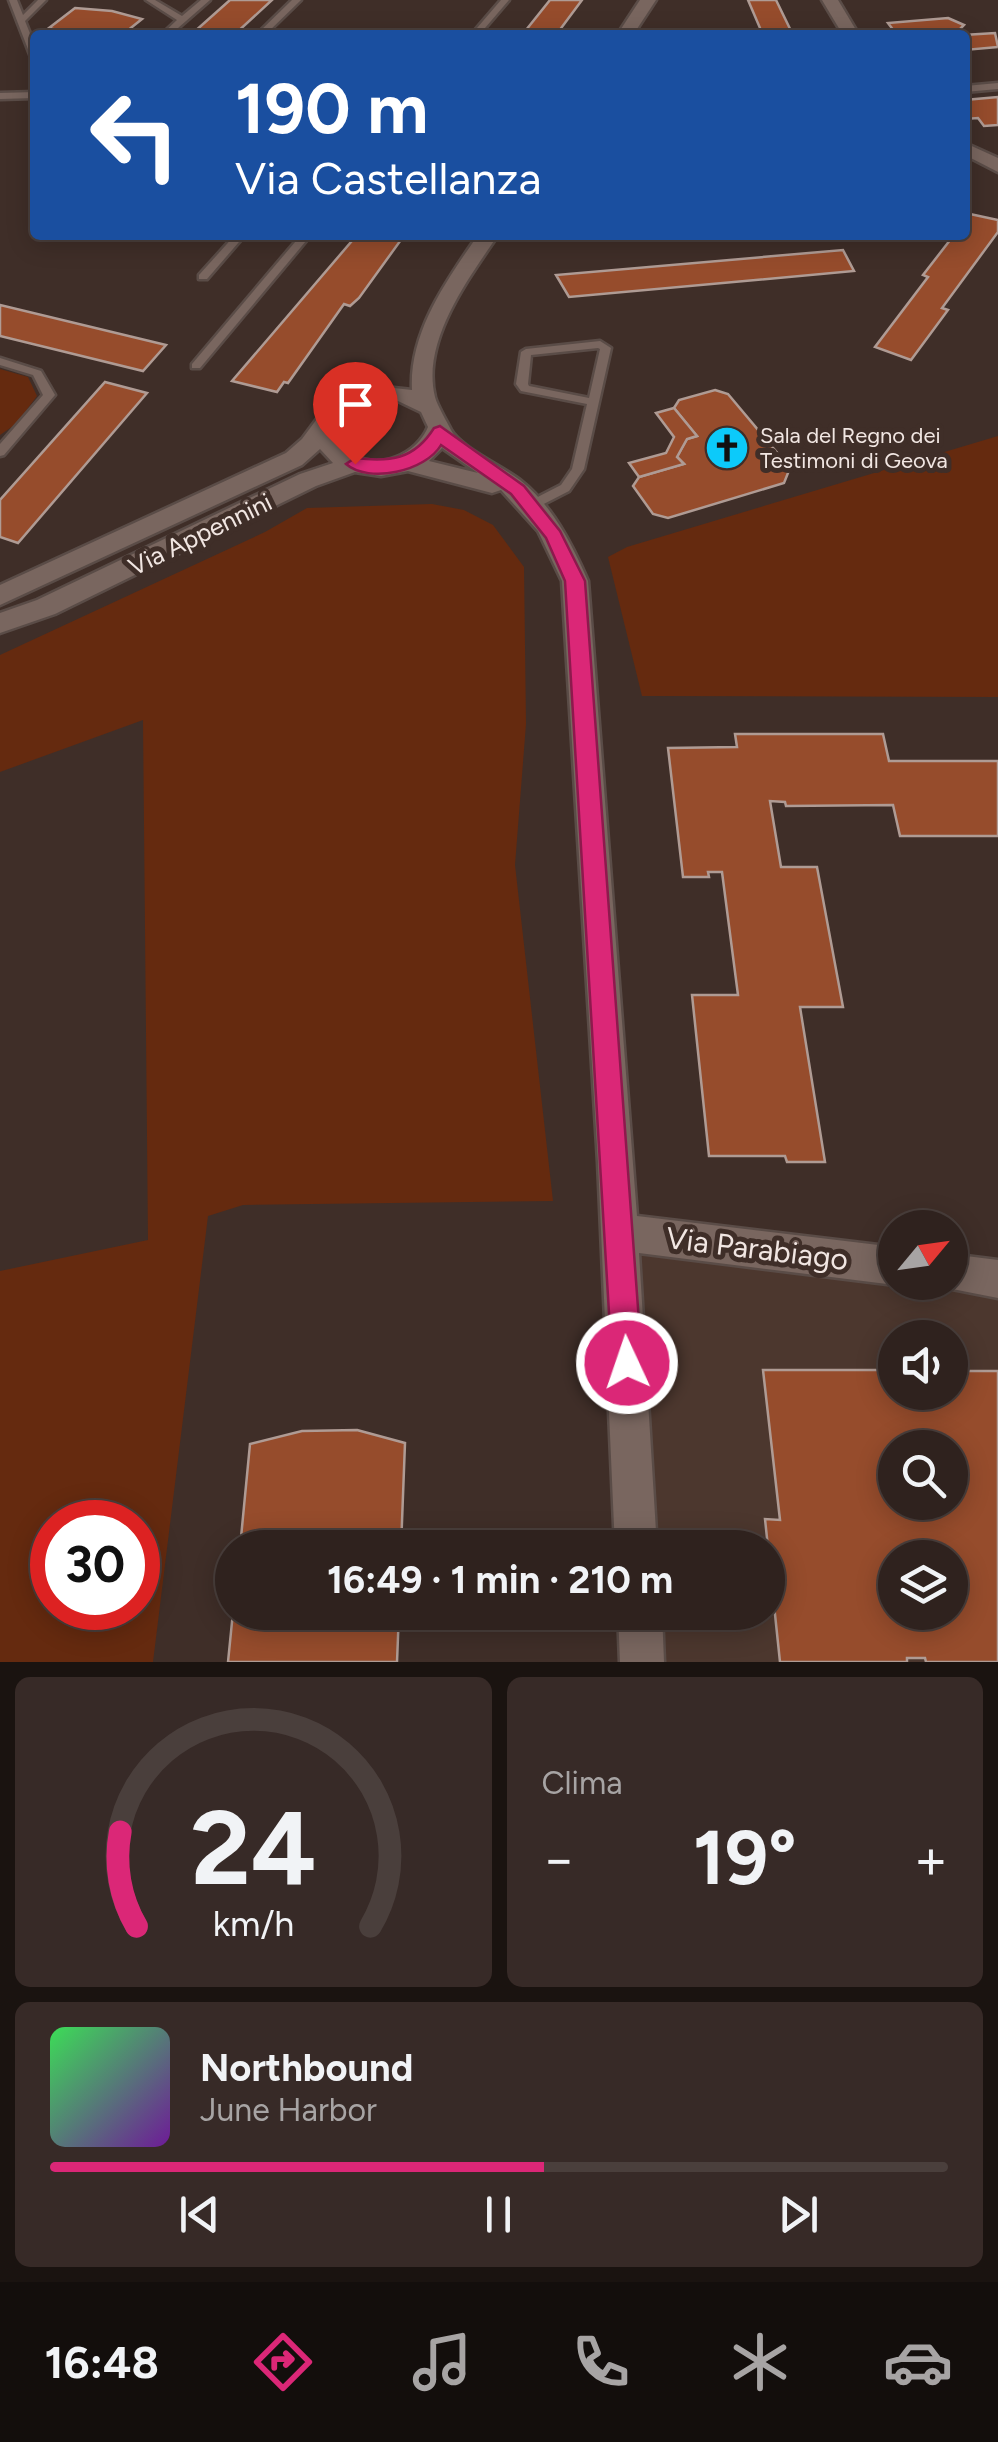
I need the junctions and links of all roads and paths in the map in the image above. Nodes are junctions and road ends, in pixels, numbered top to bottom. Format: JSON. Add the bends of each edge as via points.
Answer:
{"nodes":[{"id":1,"x":13,"y":0,"type":"edge"},
{"id":2,"x":42,"y":0,"type":"edge"},
{"id":3,"x":150,"y":0,"type":"edge"},
{"id":4,"x":206,"y":0,"type":"edge"},
{"id":5,"x":297,"y":0,"type":"edge"},
{"id":6,"x":504,"y":0,"type":"edge"},
{"id":7,"x":648,"y":0,"type":"edge"},
{"id":8,"x":830,"y":0,"type":"edge"},
{"id":9,"x":182,"y":20,"type":"junction"},
{"id":10,"x":21,"y":21,"type":"junction"},
{"id":11,"x":171,"y":30,"type":"edge"},
{"id":12,"x":265,"y":30,"type":"edge"},
{"id":13,"x":479,"y":30,"type":"edge"},
{"id":14,"x":628,"y":30,"type":"edge"},
{"id":15,"x":848,"y":30,"type":"edge"},
{"id":16,"x":30,"y":44,"type":"edge"},
{"id":17,"x":998,"y":86,"type":"edge"},
{"id":18,"x":970,"y":89,"type":"edge"},
{"id":19,"x":30,"y":95,"type":"edge"},
{"id":20,"x":0,"y":96,"type":"edge"},
{"id":21,"x":970,"y":151,"type":"edge"},
{"id":22,"x":998,"y":166,"type":"edge"},
{"id":23,"x":236,"y":240,"type":"edge"},
{"id":24,"x":302,"y":240,"type":"edge"},
{"id":25,"x":485,"y":240,"type":"edge"},
{"id":26,"x":203,"y":277,"type":"dead end"},
{"id":27,"x":434,"y":328,"type":"junction"},
{"id":28,"x":0,"y":362,"type":"edge"},
{"id":29,"x":196,"y":366,"type":"dead end"},
{"id":30,"x":368,"y":394,"type":"junction"},
{"id":31,"x":593,"y":402,"type":"junction"},
{"id":32,"x":424,"y":403,"type":"junction"},
{"id":33,"x":324,"y":430,"type":"junction"},
{"id":34,"x":440,"y":432,"type":"junction"},
{"id":35,"x":0,"y":452,"type":"edge"},
{"id":36,"x":408,"y":463,"type":"junction"},
{"id":37,"x":355,"y":464,"type":"junction"},
{"id":38,"x":530,"y":506,"type":"junction"},
{"id":39,"x":0,"y":596,"type":"edge"},
{"id":40,"x":0,"y":623,"type":"edge"},
{"id":41,"x":620,"y":1232,"type":"junction"},
{"id":42,"x":878,"y":1264,"type":"edge"},
{"id":43,"x":968,"y":1275,"type":"edge"},
{"id":44,"x":998,"y":1279,"type":"edge"},
{"id":45,"x":635,"y":1530,"type":"edge"},
{"id":46,"x":641,"y":1630,"type":"edge"},
{"id":47,"x":642,"y":1662,"type":"edge"}],
"edges":[{"from":1,"to":10,"type":"lane"},
{"from":2,"to":10,"type":"lane"},
{"from":3,"to":9,"type":"lane"},
{"from":4,"to":9,"type":"lane"},
{"from":5,"to":12,"type":"lane"},
{"from":6,"to":13,"type":"lane"},
{"from":7,"to":14,"type":"street"},
{"from":8,"to":15,"type":"street"},
{"from":9,"to":11,"type":"lane"},
{"from":10,"to":16,"type":"lane"},
{"from":17,"to":18,"type":"lane"},
{"from":19,"to":20,"type":"lane"},
{"from":21,"to":22,"type":"street"},
{"from":23,"to":26,"type":"lane"},
{"from":24,"to":29,"type":"lane"},
{"from":25,"to":27,"type":"street","name":"Via Appennini"},
{"from":27,"to":30,"type":"street","name":"Via Appennini"},
{"from":27,"to":32,"type":"street","name":"Via Appennini","via":[[421,382]]},
{"from":28,"to":35,"type":"lane","via":[[37,373],[48,395]]},
{"from":30,"to":32,"type":"street","via":[[401,394]]},
{"from":30,"to":33,"type":"street","name":"Via Appennini","via":[[340,406]]},
{"from":31,"to":31,"type":"lane","via":[[525,389],[526,352],[604,346]]},
{"from":31,"to":38,"type":"lane","via":[[578,469],[566,488]]},
{"from":32,"to":34,"type":"street","via":[[438,418]]},
{"from":33,"to":37,"type":"street","via":[[334,452]]},
{"from":33,"to":39,"type":"street","name":"Via Appennini","via":[[294,459]]},
{"from":34,"to":36,"type":"street","via":[[430,450]]},
{"from":34,"to":38,"type":"street"},
{"from":36,"to":37,"type":"street"},
{"from":36,"to":38,"type":"street","via":[[479,480]]},
{"from":37,"to":40,"type":"street","name":"Via Appennini"},
{"from":38,"to":41,"type":"street","via":[[565,554],[579,610]]},
{"from":41,"to":42,"type":"street","name":"Via Parabiago"},
{"from":41,"to":45,"type":"street"},
{"from":43,"to":44,"type":"street"},
{"from":46,"to":47,"type":"street"}]}
